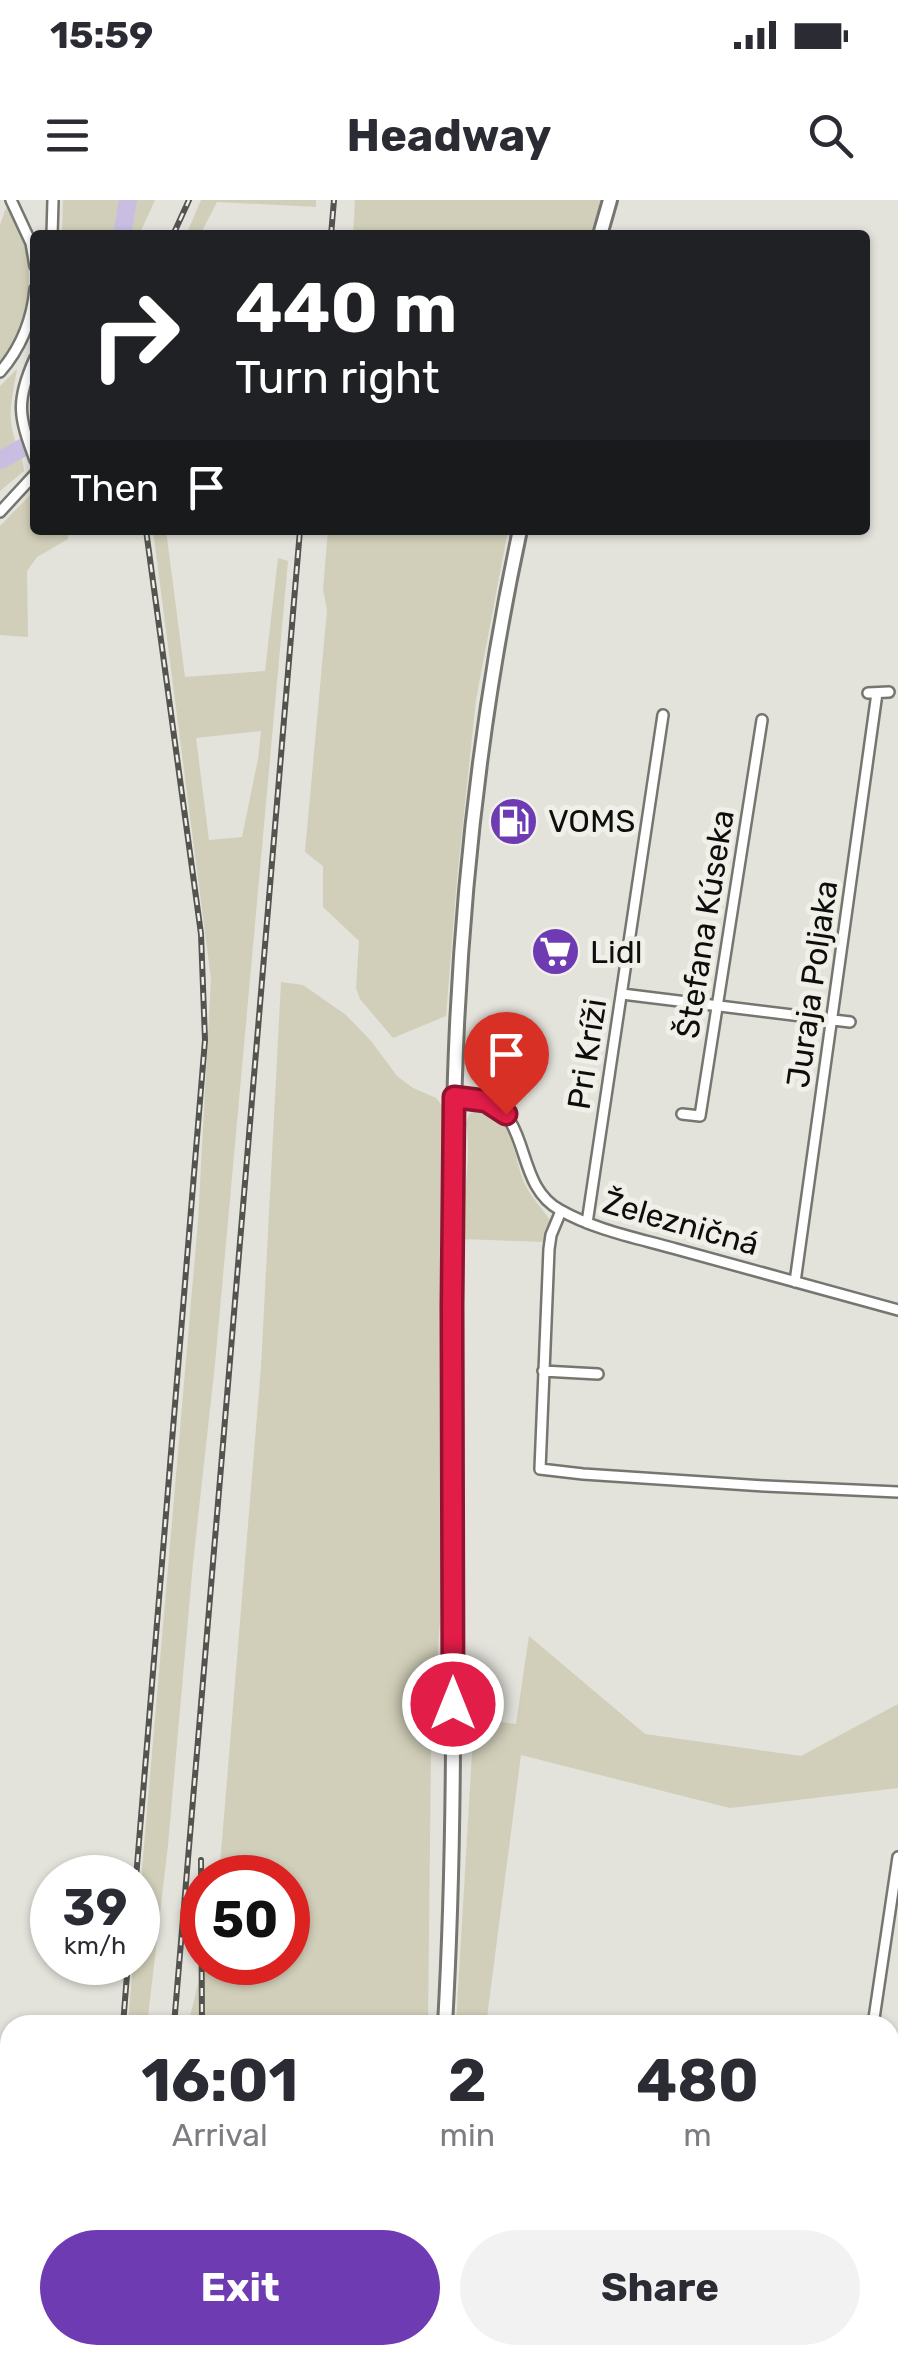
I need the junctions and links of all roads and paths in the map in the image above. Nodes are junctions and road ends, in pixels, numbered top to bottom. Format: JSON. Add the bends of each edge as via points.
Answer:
{"nodes":[{"id":1,"x":11,"y":200,"type":"edge"},
{"id":2,"x":53,"y":200,"type":"edge"},
{"id":3,"x":610,"y":200,"type":"edge"},
{"id":4,"x":52,"y":230,"type":"edge"},
{"id":5,"x":601,"y":230,"type":"edge"},
{"id":6,"x":30,"y":241,"type":"edge"},
{"id":7,"x":30,"y":318,"type":"edge"},
{"id":8,"x":30,"y":371,"type":"edge"},
{"id":9,"x":0,"y":372,"type":"edge"},
{"id":10,"x":30,"y":448,"type":"edge"},
{"id":11,"x":30,"y":479,"type":"edge"},
{"id":12,"x":0,"y":512,"type":"edge"},
{"id":13,"x":519,"y":535,"type":"edge"},
{"id":14,"x":889,"y":692,"type":"dead end"},
{"id":15,"x":663,"y":715,"type":"dead end"},
{"id":16,"x":762,"y":720,"type":"dead end"},
{"id":17,"x":622,"y":994,"type":"junction"},
{"id":18,"x":718,"y":1006,"type":"junction"},
{"id":19,"x":833,"y":1020,"type":"junction"},
{"id":20,"x":850,"y":1022,"type":"dead end"},
{"id":21,"x":454,"y":1097,"type":"junction"},
{"id":22,"x":682,"y":1114,"type":"dead end"},
{"id":23,"x":561,"y":1211,"type":"junction"},
{"id":24,"x":587,"y":1222,"type":"junction"},
{"id":25,"x":795,"y":1282,"type":"junction"},
{"id":26,"x":898,"y":1310,"type":"edge"},
{"id":27,"x":544,"y":1371,"type":"junction"},
{"id":28,"x":598,"y":1374,"type":"dead end"},
{"id":29,"x":898,"y":1492,"type":"edge"},
{"id":30,"x":898,"y":1857,"type":"edge"},
{"id":31,"x":445,"y":2015,"type":"edge"},
{"id":32,"x":874,"y":2015,"type":"edge"}],
"edges":[{"from":1,"to":6,"type":"street"},
{"from":2,"to":4,"type":"street"},
{"from":3,"to":5,"type":"main road"},
{"from":7,"to":9,"type":"street"},
{"from":8,"to":10,"type":"street","via":[[21,402]]},
{"from":11,"to":12,"type":"street"},
{"from":13,"to":21,"type":"main road","via":[[480,764]]},
{"from":14,"to":19,"type":"street","name":"Juraja Poljaka","via":[[872,693]]},
{"from":15,"to":17,"type":"street","name":"Pri Kríži"},
{"from":16,"to":18,"type":"street","name":"Štefana Kúseka"},
{"from":17,"to":18,"type":"street"},
{"from":17,"to":24,"type":"street","name":"Pri Kríži"},
{"from":18,"to":19,"type":"street"},
{"from":18,"to":22,"type":"street","name":"Štefana Kúseka","via":[[700,1116]]},
{"from":19,"to":20,"type":"street"},
{"from":19,"to":25,"type":"street","name":"Juraja Poljaka"},
{"from":21,"to":23,"type":"street","name":"Železničná","via":[[486,1101],[506,1114],[537,1191]]},
{"from":21,"to":31,"type":"main road"},
{"from":23,"to":24,"type":"street","name":"Železničná"},
{"from":23,"to":27,"type":"street","via":[[549,1248]]},
{"from":24,"to":25,"type":"street","name":"Železničná"},
{"from":25,"to":26,"type":"street","name":"Železničná"},
{"from":27,"to":28,"type":"street"},
{"from":27,"to":29,"type":"street","via":[[540,1469]]},
{"from":30,"to":32,"type":"street"}]}
